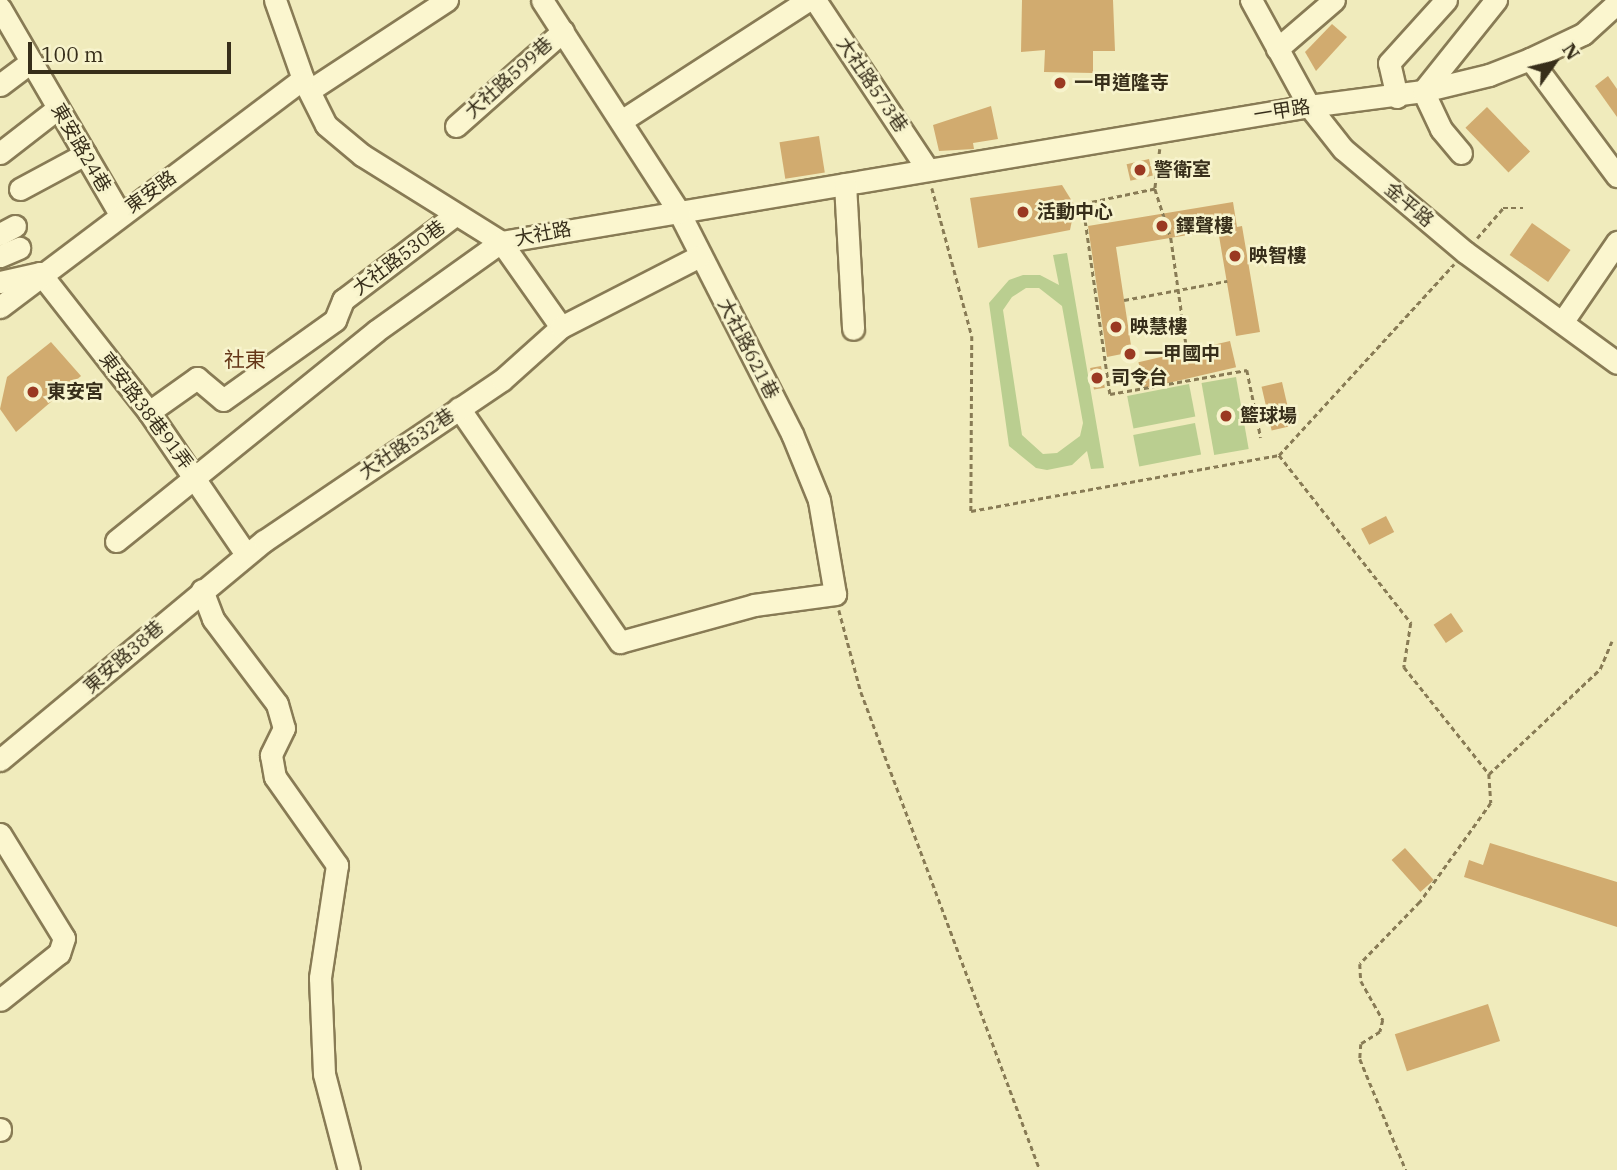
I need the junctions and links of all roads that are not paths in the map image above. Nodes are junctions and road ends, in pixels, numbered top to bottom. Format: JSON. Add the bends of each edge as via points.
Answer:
{"nodes":[{"id":1,"x":275,"y":0,"type":"edge"},
{"id":2,"x":447,"y":0,"type":"edge"},
{"id":3,"x":542,"y":0,"type":"edge"},
{"id":4,"x":808,"y":0,"type":"edge"},
{"id":5,"x":816,"y":0,"type":"edge"},
{"id":6,"x":1251,"y":0,"type":"edge"},
{"id":7,"x":1334,"y":0,"type":"edge"},
{"id":8,"x":1446,"y":0,"type":"edge"},
{"id":9,"x":1496,"y":0,"type":"edge"},
{"id":10,"x":1617,"y":3,"type":"edge"},
{"id":11,"x":0,"y":8,"type":"edge"},
{"id":12,"x":563,"y":31,"type":"junction"},
{"id":13,"x":1277,"y":49,"type":"junction"},
{"id":14,"x":1530,"y":59,"type":"junction"},
{"id":15,"x":31,"y":62,"type":"junction"},
{"id":16,"x":0,"y":85,"type":"edge"},
{"id":17,"x":307,"y":85,"type":"junction"},
{"id":18,"x":1423,"y":91,"type":"junction"},
{"id":19,"x":1396,"y":97,"type":"junction"},
{"id":20,"x":1309,"y":106,"type":"junction"},
{"id":21,"x":58,"y":108,"type":"junction"},
{"id":22,"x":621,"y":121,"type":"junction"},
{"id":23,"x":456,"y":126,"type":"dead end"},
{"id":24,"x":0,"y":153,"type":"edge"},
{"id":25,"x":1461,"y":153,"type":"dead end"},
{"id":26,"x":85,"y":154,"type":"junction"},
{"id":27,"x":928,"y":170,"type":"junction"},
{"id":28,"x":1617,"y":176,"type":"edge"},
{"id":29,"x":845,"y":184,"type":"junction"},
{"id":30,"x":20,"y":189,"type":"dead end"},
{"id":31,"x":679,"y":212,"type":"junction"},
{"id":32,"x":120,"y":214,"type":"junction"},
{"id":33,"x":455,"y":215,"type":"junction"},
{"id":34,"x":501,"y":242,"type":"junction"},
{"id":35,"x":1617,"y":242,"type":"edge"},
{"id":36,"x":700,"y":256,"type":"junction"},
{"id":37,"x":40,"y":273,"type":"junction"},
{"id":38,"x":0,"y":282,"type":"edge"},
{"id":39,"x":0,"y":307,"type":"edge"},
{"id":40,"x":1563,"y":321,"type":"junction"},
{"id":41,"x":561,"y":327,"type":"junction"},
{"id":42,"x":853,"y":329,"type":"dead end"},
{"id":43,"x":1617,"y":363,"type":"edge"},
{"id":44,"x":460,"y":408,"type":"junction"},
{"id":45,"x":149,"y":412,"type":"junction"},
{"id":46,"x":197,"y":478,"type":"junction"},
{"id":47,"x":116,"y":541,"type":"dead end"},
{"id":48,"x":246,"y":554,"type":"junction"},
{"id":49,"x":202,"y":590,"type":"junction"},
{"id":50,"x":0,"y":760,"type":"edge"},
{"id":51,"x":0,"y":834,"type":"edge"},
{"id":52,"x":0,"y":1000,"type":"edge"},
{"id":53,"x":349,"y":1170,"type":"edge"}],
"edges":[{"from":1,"to":17,"type":"street","name":"大社路"},
{"from":2,"to":17,"type":"street"},
{"from":3,"to":12,"type":"street","name":"大社路621巷"},
{"from":4,"to":22,"type":"street"},
{"from":5,"to":27,"type":"street","name":"大社路573巷"},
{"from":6,"to":13,"type":"street","name":"金平路"},
{"from":7,"to":13,"type":"street"},
{"from":8,"to":19,"type":"street","via":[[1389,62]]},
{"from":9,"to":18,"type":"street"},
{"from":10,"to":14,"type":"street","name":"一甲路","via":[[1583,34]]},
{"from":11,"to":15,"type":"street","name":"東安路24巷"},
{"from":12,"to":22,"type":"street","name":"大社路621巷"},
{"from":12,"to":23,"type":"street","name":"大社路599巷"},
{"from":13,"to":20,"type":"street","name":"金平路"},
{"from":14,"to":18,"type":"street","name":"一甲路","via":[[1489,75]]},
{"from":14,"to":28,"type":"street"},
{"from":15,"to":16,"type":"street"},
{"from":15,"to":21,"type":"street","name":"東安路24巷"},
{"from":17,"to":32,"type":"street","name":"東安路"},
{"from":17,"to":33,"type":"street","name":"大社路","via":[[326,125],[362,155]]},
{"from":18,"to":19,"type":"street","name":"一甲路"},
{"from":18,"to":25,"type":"street","via":[[1441,130]]},
{"from":19,"to":20,"type":"street","name":"一甲路"},
{"from":20,"to":27,"type":"street","name":"一甲路"},
{"from":20,"to":40,"type":"street","name":"金平路","via":[[1343,149],[1465,252]]},
{"from":21,"to":24,"type":"street"},
{"from":21,"to":26,"type":"street","name":"東安路24巷"},
{"from":22,"to":31,"type":"street","name":"大社路621巷"},
{"from":26,"to":30,"type":"street"},
{"from":26,"to":32,"type":"street","name":"東安路24巷"},
{"from":27,"to":29,"type":"street","name":"大社路"},
{"from":29,"to":31,"type":"street","name":"大社路"},
{"from":29,"to":42,"type":"street"},
{"from":31,"to":34,"type":"street","name":"大社路"},
{"from":31,"to":36,"type":"street","name":"大社路621巷"},
{"from":32,"to":37,"type":"street","name":"東安路"},
{"from":33,"to":34,"type":"street","name":"大社路"},
{"from":33,"to":45,"type":"street","name":"大社路530巷","via":[[344,300],[335,320],[223,400],[197,378]]},
{"from":34,"to":41,"type":"street"},
{"from":34,"to":46,"type":"street","via":[[376,331]]},
{"from":35,"to":40,"type":"street"},
{"from":36,"to":41,"type":"street","name":"大社路532巷"},
{"from":36,"to":44,"type":"street","name":"大社路621巷","via":[[792,434],[819,500],[835,594],[754,605],[620,642]]},
{"from":37,"to":38,"type":"street"},
{"from":37,"to":39,"type":"street","name":"東安路"},
{"from":37,"to":45,"type":"street","name":"東安路38巷91弄"},
{"from":40,"to":43,"type":"street","name":"金平路"},
{"from":41,"to":44,"type":"street","name":"大社路532巷","via":[[502,380]]},
{"from":44,"to":48,"type":"street","name":"大社路532巷"},
{"from":45,"to":46,"type":"street","name":"東安路38巷91弄"},
{"from":46,"to":47,"type":"street"},
{"from":46,"to":48,"type":"street","name":"東安路38巷91弄"},
{"from":48,"to":49,"type":"street","name":"東安路38巷"},
{"from":49,"to":50,"type":"street","name":"東安路38巷"},
{"from":49,"to":53,"type":"street","via":[[213,619],[277,704],[284,728],[271,755],[275,777],[337,865],[320,978],[324,1074]]},
{"from":51,"to":52,"type":"street","via":[[64,938],[59,953]]}]}
